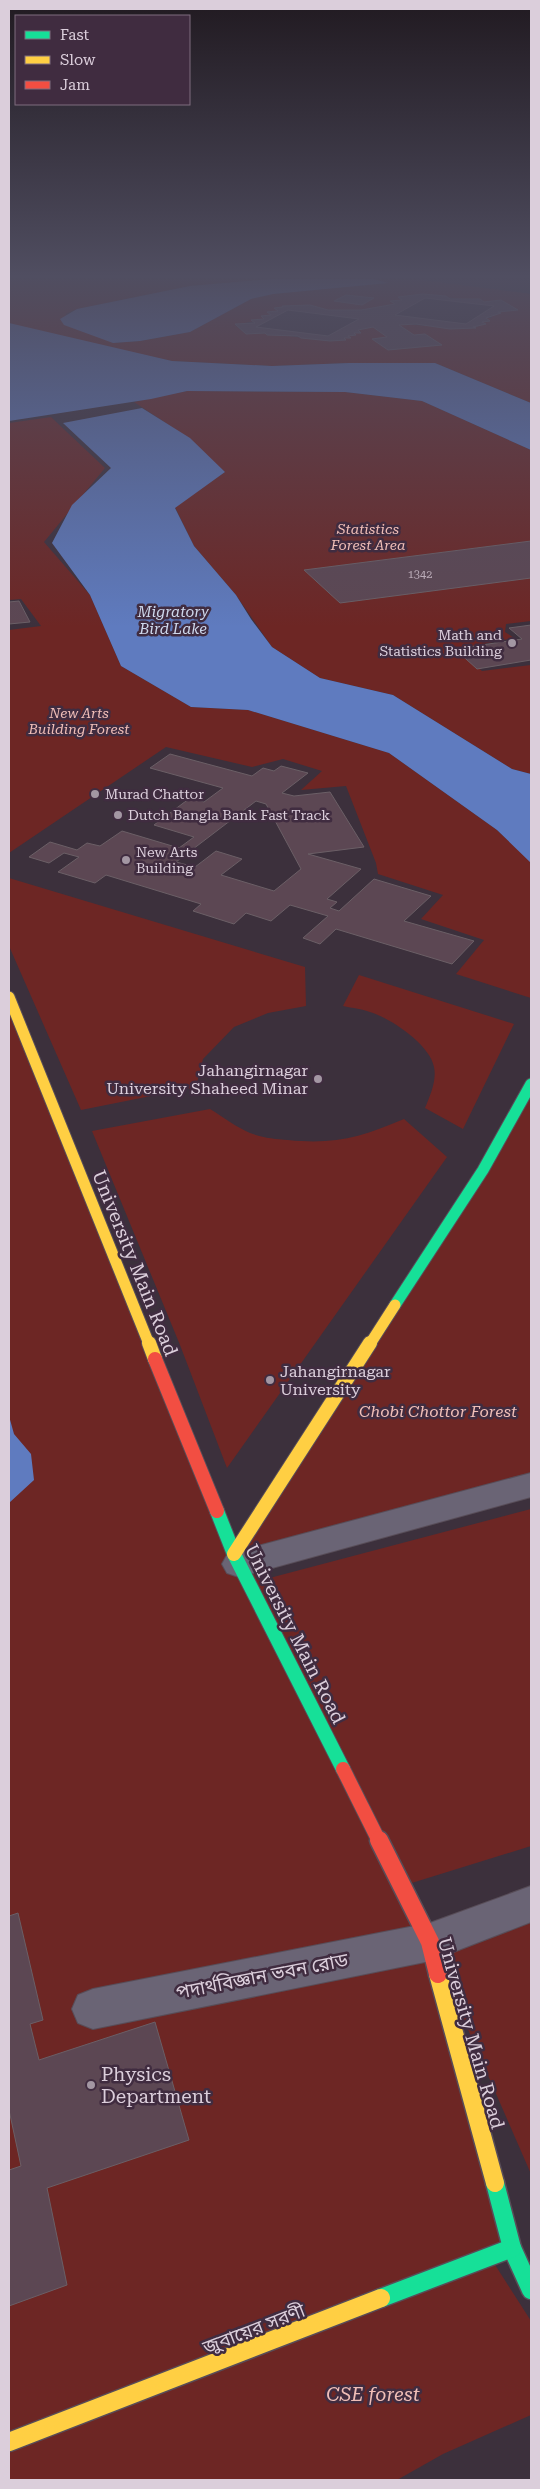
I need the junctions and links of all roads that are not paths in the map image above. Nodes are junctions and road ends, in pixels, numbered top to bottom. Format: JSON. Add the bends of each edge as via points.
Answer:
{"nodes":[{"id":1,"x":9,"y":997,"type":"edge"},
{"id":2,"x":531,"y":1084,"type":"edge"},
{"id":3,"x":531,"y":1485,"type":"edge"},
{"id":4,"x":237,"y":1559,"type":"junction"},
{"id":5,"x":531,"y":1904,"type":"edge"},
{"id":6,"x":430,"y":1942,"type":"junction"},
{"id":7,"x":93,"y":2009,"type":"dead end"},
{"id":8,"x":512,"y":2248,"type":"junction"},
{"id":9,"x":531,"y":2290,"type":"edge"},
{"id":10,"x":9,"y":2442,"type":"edge"}],
"edges":[{"from":1,"to":4,"type":"street","name":"University Main Road"},
{"from":2,"to":4,"type":"street","via":[[483,1170]]},
{"from":3,"to":4,"type":"street"},
{"from":4,"to":6,"type":"street","name":"University Main Road"},
{"from":5,"to":6,"type":"street","name":"পদার্থবিজ্ঞান ভবন রোড"},
{"from":6,"to":7,"type":"street","name":"পদার্থবিজ্ঞান ভবন রোড"},
{"from":6,"to":8,"type":"street","name":"University Main Road"},
{"from":8,"to":9,"type":"street","name":"University Main Road"},
{"from":8,"to":10,"type":"street","name":"জুবায়ের সরণী"}]}
